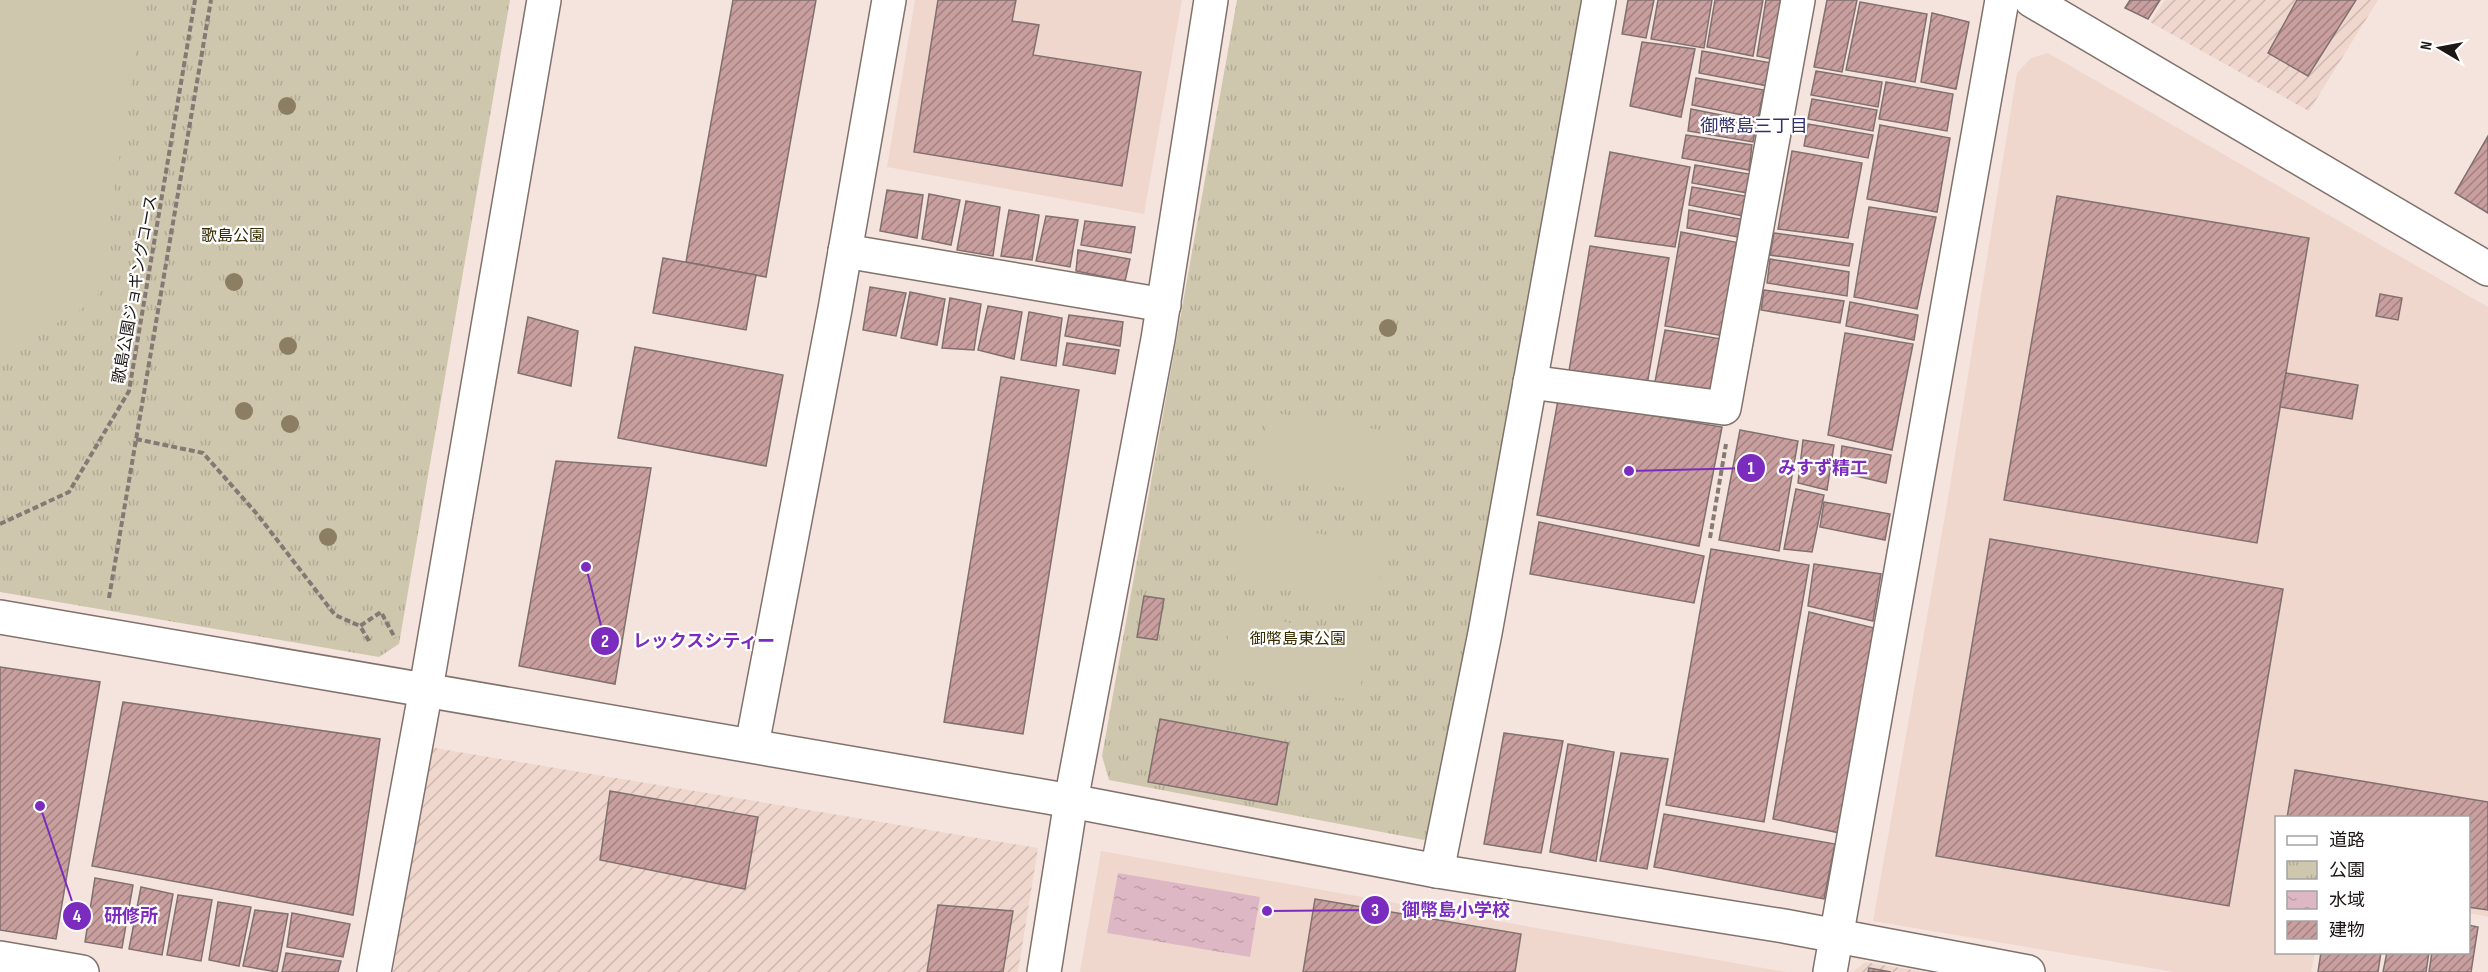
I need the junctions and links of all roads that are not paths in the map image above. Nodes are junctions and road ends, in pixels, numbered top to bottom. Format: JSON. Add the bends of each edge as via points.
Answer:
{"nodes":[{"id":1,"x":544,"y":0,"type":"edge"},
{"id":2,"x":889,"y":0,"type":"edge"},
{"id":3,"x":1211,"y":0,"type":"edge"},
{"id":4,"x":1599,"y":0,"type":"edge"},
{"id":5,"x":1798,"y":0,"type":"edge"},
{"id":6,"x":2002,"y":0,"type":"edge"},
{"id":7,"x":2031,"y":0,"type":"edge"},
{"id":8,"x":845,"y":251,"type":"junction"},
{"id":9,"x":2488,"y":268,"type":"edge"},
{"id":10,"x":1164,"y":305,"type":"junction"},
{"id":11,"x":1530,"y":382,"type":"junction"},
{"id":12,"x":0,"y":617,"type":"edge"},
{"id":13,"x":426,"y":689,"type":"junction"},
{"id":14,"x":752,"y":745,"type":"junction"},
{"id":15,"x":1071,"y":801,"type":"junction"},
{"id":16,"x":1437,"y":871,"type":"junction"},
{"id":17,"x":1837,"y":937,"type":"junction"},
{"id":18,"x":0,"y":958,"type":"edge"},
{"id":19,"x":82,"y":972,"type":"edge"},
{"id":20,"x":374,"y":972,"type":"edge"},
{"id":21,"x":1044,"y":972,"type":"edge"},
{"id":22,"x":1830,"y":972,"type":"edge"},
{"id":23,"x":2028,"y":972,"type":"edge"}],
"edges":[{"from":1,"to":13,"type":"street"},
{"from":2,"to":8,"type":"street"},
{"from":3,"to":10,"type":"street"},
{"from":4,"to":11,"type":"street"},
{"from":5,"to":11,"type":"street","via":[[1724,408]]},
{"from":6,"to":17,"type":"street"},
{"from":7,"to":9,"type":"street"},
{"from":8,"to":10,"type":"street"},
{"from":8,"to":14,"type":"street"},
{"from":10,"to":15,"type":"street"},
{"from":11,"to":16,"type":"street"},
{"from":12,"to":13,"type":"street"},
{"from":13,"to":14,"type":"street"},
{"from":13,"to":20,"type":"street"},
{"from":14,"to":15,"type":"street"},
{"from":15,"to":16,"type":"street"},
{"from":15,"to":21,"type":"street"},
{"from":16,"to":17,"type":"street"},
{"from":17,"to":22,"type":"street"},
{"from":17,"to":23,"type":"street"},
{"from":18,"to":19,"type":"street"}]}
